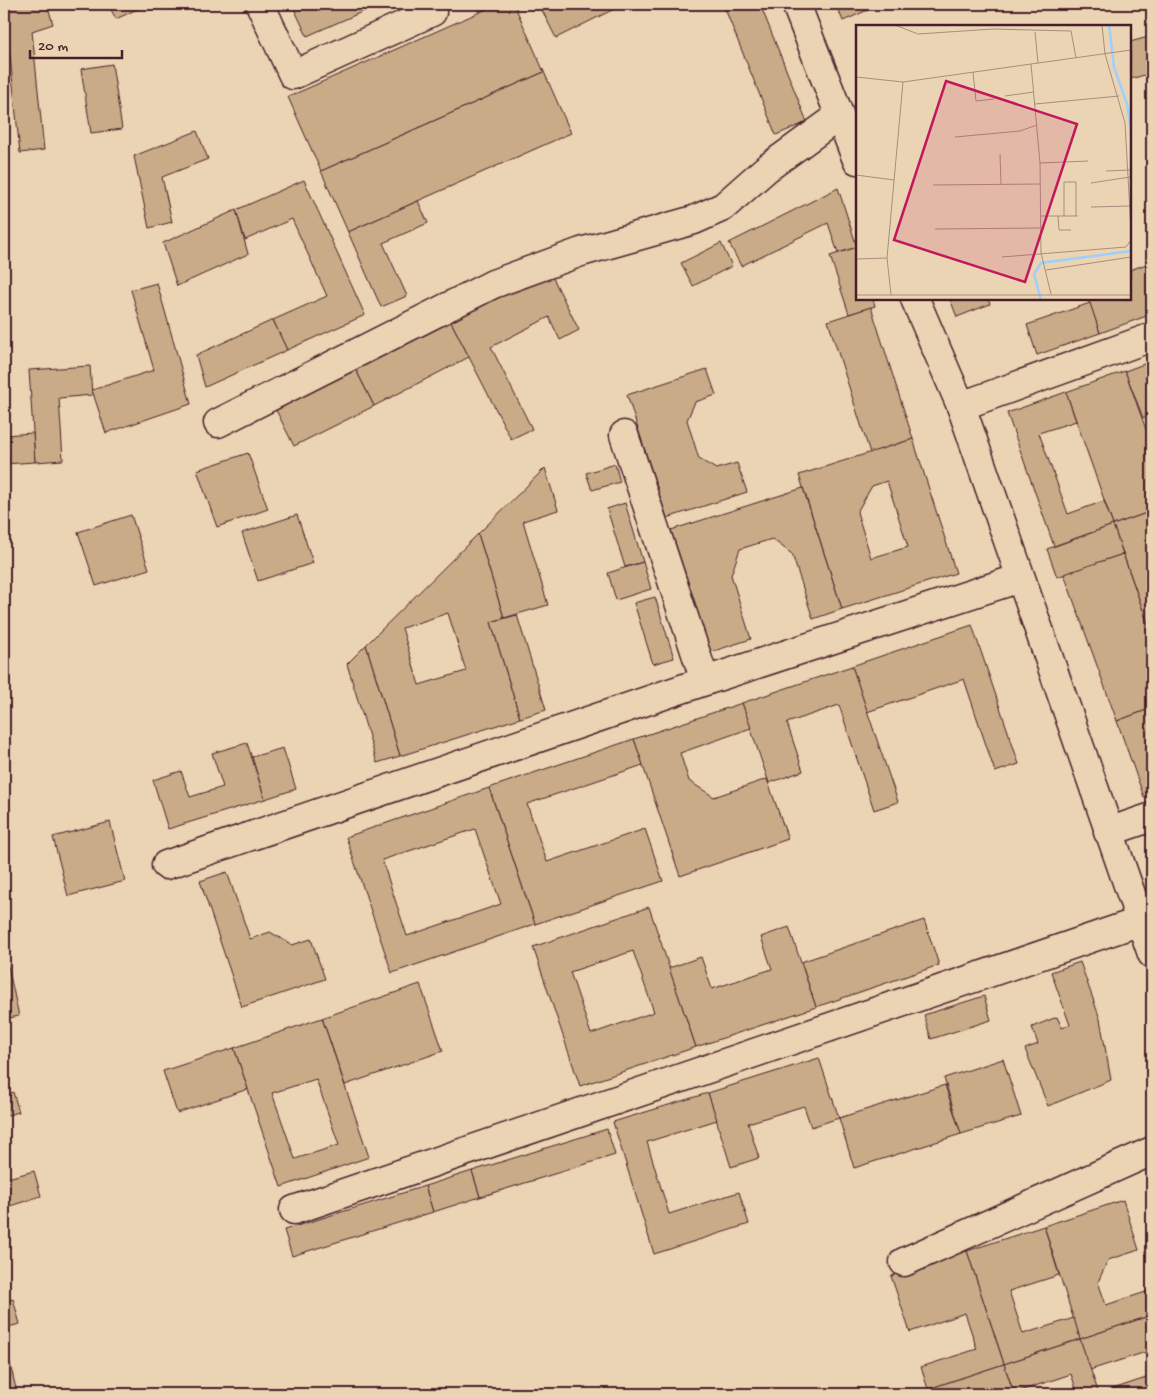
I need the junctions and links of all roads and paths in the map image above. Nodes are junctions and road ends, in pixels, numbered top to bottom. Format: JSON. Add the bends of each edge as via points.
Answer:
{"nodes":[{"id":1,"x":260,"y":4,"type":"edge"},
{"id":2,"x":796,"y":4,"type":"edge"},
{"id":3,"x":432,"y":12,"type":"dead end"},
{"id":4,"x":839,"y":116,"type":"junction"},
{"id":5,"x":856,"y":158,"type":"edge"},
{"id":6,"x":916,"y":300,"type":"edge"},
{"id":7,"x":1152,"y":337,"type":"edge"},
{"id":8,"x":960,"y":406,"type":"junction"},
{"id":9,"x":218,"y":423,"type":"dead end"},
{"id":10,"x":624,"y":435,"type":"dead end"},
{"id":11,"x":1020,"y":578,"type":"junction"},
{"id":12,"x":705,"y":681,"type":"junction"},
{"id":13,"x":1152,"y":817,"type":"edge"},
{"id":14,"x":1108,"y":832,"type":"junction"},
{"id":15,"x":166,"y":865,"type":"dead end"},
{"id":16,"x":1141,"y":921,"type":"junction"},
{"id":17,"x":1152,"y":954,"type":"edge"},
{"id":18,"x":1152,"y":1151,"type":"edge"},
{"id":19,"x":294,"y":1210,"type":"dead end"},
{"id":20,"x":904,"y":1262,"type":"dead end"}],
"edges":[{"from":1,"to":3,"type":"street","via":[[293,75]]},
{"from":2,"to":4,"type":"street"},
{"from":4,"to":5,"type":"street"},
{"from":4,"to":9,"type":"street","via":[[766,169],[723,207],[694,220],[581,252],[493,284]]},
{"from":6,"to":8,"type":"street"},
{"from":7,"to":8,"type":"street"},
{"from":8,"to":11,"type":"street"},
{"from":10,"to":12,"type":"street"},
{"from":11,"to":12,"type":"street"},
{"from":11,"to":14,"type":"street"},
{"from":12,"to":15,"type":"street"},
{"from":13,"to":14,"type":"street"},
{"from":14,"to":16,"type":"street"},
{"from":16,"to":17,"type":"street"},
{"from":16,"to":19,"type":"street"},
{"from":18,"to":20,"type":"street"}]}
